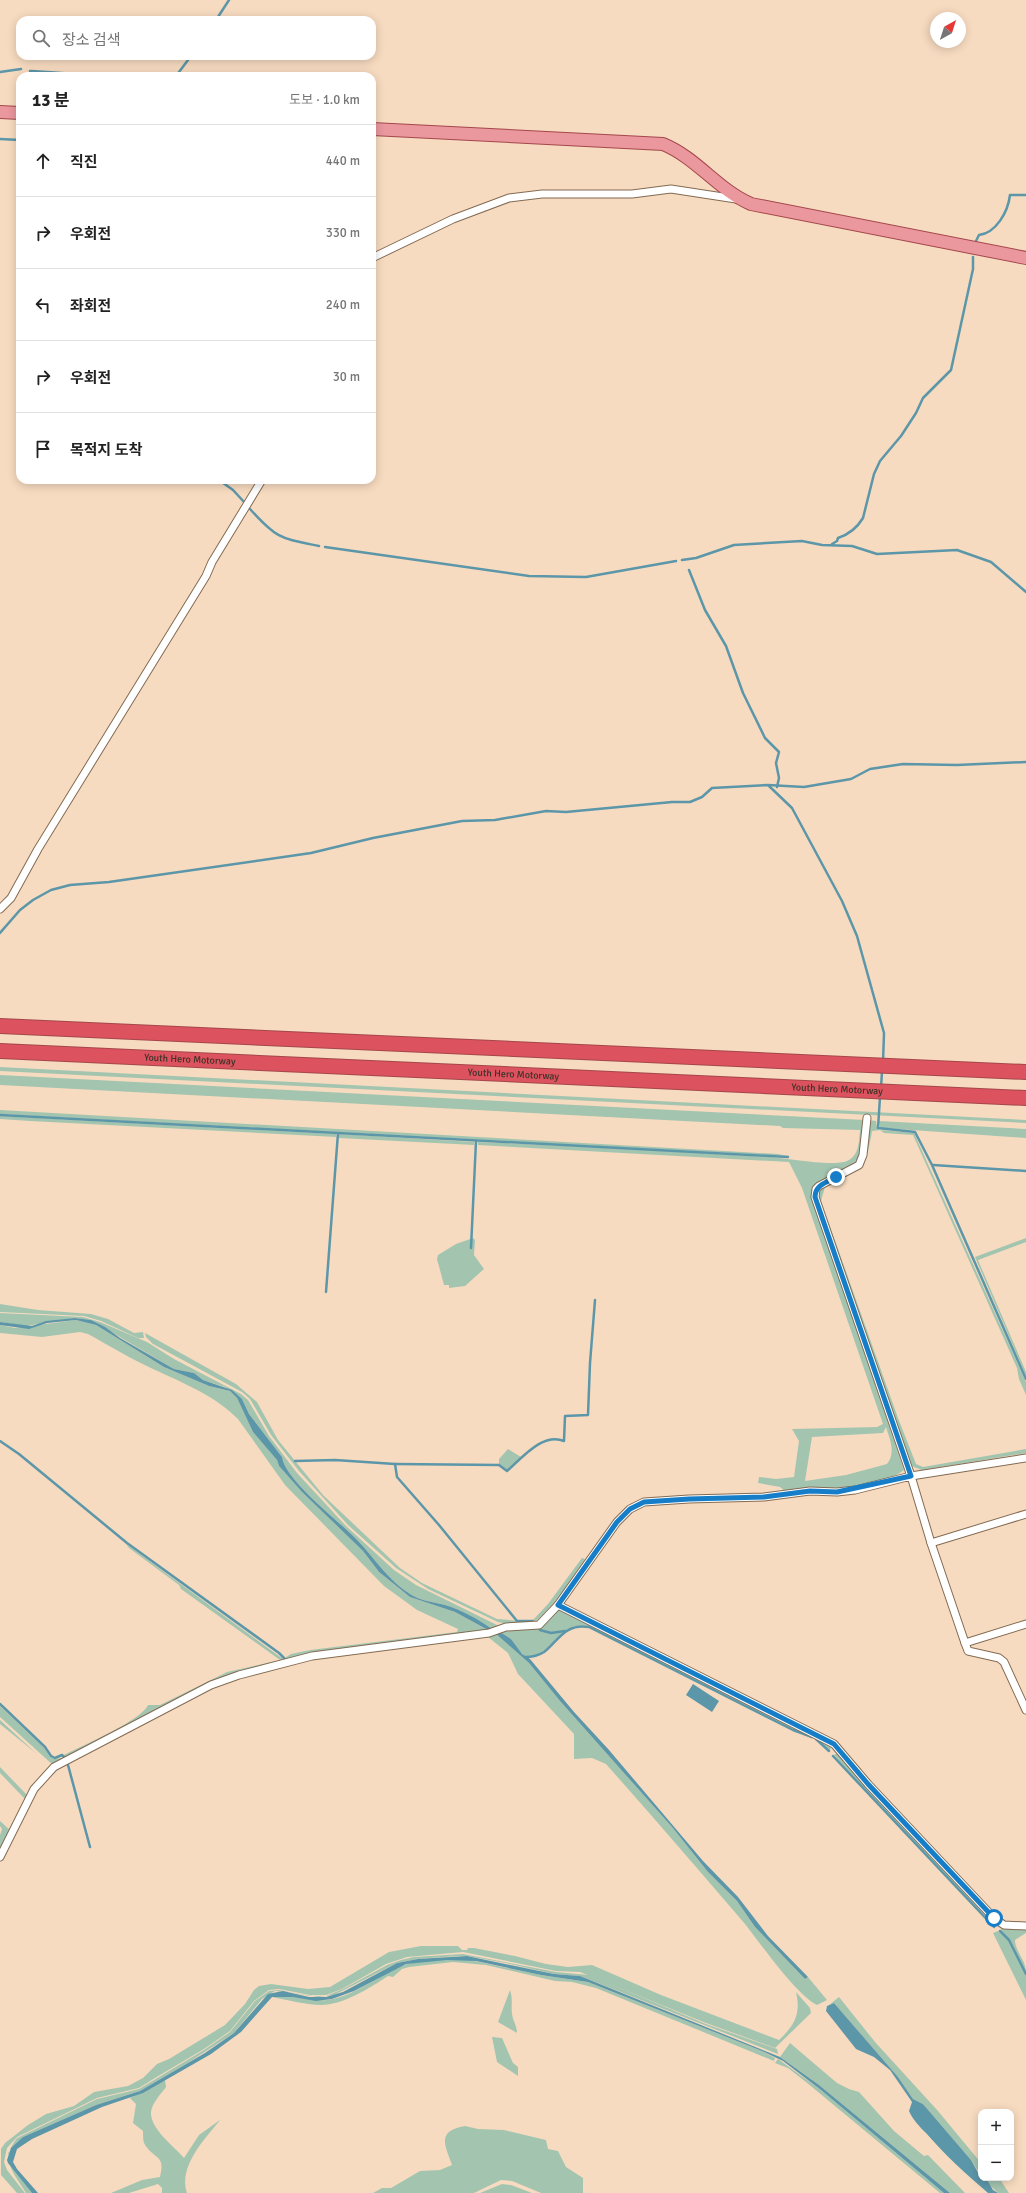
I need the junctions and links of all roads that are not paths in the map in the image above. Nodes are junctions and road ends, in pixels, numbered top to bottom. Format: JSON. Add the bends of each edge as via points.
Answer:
{"nodes":[{"id":1,"x":0,"y":112,"type":"edge"},
{"id":2,"x":16,"y":113,"type":"edge"},
{"id":3,"x":376,"y":129,"type":"edge"},
{"id":4,"x":739,"y":199,"type":"junction"},
{"id":5,"x":376,"y":256,"type":"edge"},
{"id":6,"x":1026,"y":258,"type":"edge"},
{"id":7,"x":260,"y":484,"type":"edge"},
{"id":8,"x":0,"y":909,"type":"edge"},
{"id":9,"x":0,"y":1026,"type":"edge"},
{"id":10,"x":0,"y":1051,"type":"edge"},
{"id":11,"x":1026,"y":1072,"type":"edge"},
{"id":12,"x":1026,"y":1098,"type":"edge"},
{"id":13,"x":867,"y":1118,"type":"dead end"},
{"id":14,"x":1026,"y":1458,"type":"edge"},
{"id":15,"x":911,"y":1476,"type":"junction"},
{"id":16,"x":1026,"y":1514,"type":"edge"},
{"id":17,"x":931,"y":1543,"type":"junction"},
{"id":18,"x":558,"y":1605,"type":"junction"},
{"id":19,"x":1026,"y":1624,"type":"edge"},
{"id":20,"x":965,"y":1643,"type":"junction"},
{"id":21,"x":1026,"y":1710,"type":"edge"},
{"id":22,"x":0,"y":1857,"type":"edge"},
{"id":23,"x":1026,"y":1926,"type":"edge"}],
"edges":[{"from":1,"to":2,"type":"main road"},
{"from":3,"to":4,"type":"main road","via":[[663,144],[680,153]]},
{"from":4,"to":5,"type":"street","via":[[671,189],[632,194],[542,194],[509,198],[453,218]]},
{"from":4,"to":6,"type":"main road","via":[[751,204]]},
{"from":7,"to":8,"type":"street","via":[[38,849],[11,898]]},
{"from":9,"to":11,"type":"highway"},
{"from":10,"to":12,"type":"highway","name":"Youth Hero Motorway"},
{"from":13,"to":15,"type":"street","via":[[863,1155],[859,1165],[819,1186],[815,1197]]},
{"from":14,"to":15,"type":"street"},
{"from":15,"to":17,"type":"street"},
{"from":15,"to":18,"type":"street","via":[[837,1492],[810,1491],[764,1497],[644,1502],[630,1509],[617,1522]]},
{"from":16,"to":17,"type":"street"},
{"from":17,"to":20,"type":"street"},
{"from":18,"to":22,"type":"street","via":[[538,1625],[506,1626],[489,1633],[312,1656],[211,1685],[54,1767],[34,1789]]},
{"from":18,"to":23,"type":"street","via":[[834,1744],[868,1784],[994,1918],[1004,1925]]},
{"from":19,"to":20,"type":"street"},
{"from":20,"to":21,"type":"street","via":[[968,1650],[999,1658],[1004,1662]]}]}
